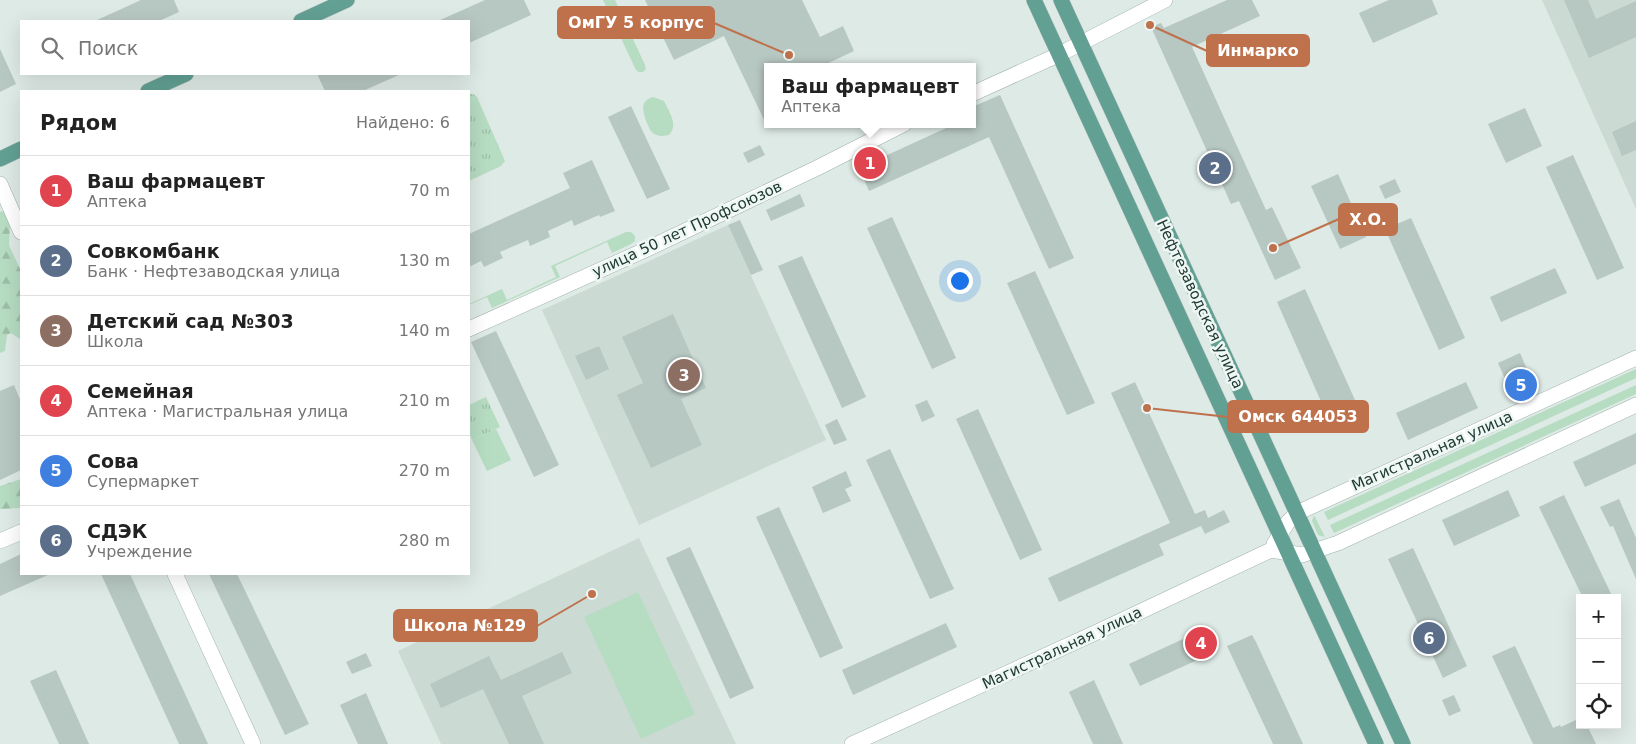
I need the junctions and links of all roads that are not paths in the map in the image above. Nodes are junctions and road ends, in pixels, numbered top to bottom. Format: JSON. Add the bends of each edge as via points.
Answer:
{"nodes":[{"id":1,"x":347,"y":0,"type":"edge"},
{"id":2,"x":1034,"y":0,"type":"edge"},
{"id":3,"x":1061,"y":0,"type":"edge"},
{"id":4,"x":1166,"y":0,"type":"edge"},
{"id":5,"x":303,"y":20,"type":"edge"},
{"id":6,"x":1080,"y":43,"type":"junction"},
{"id":7,"x":1058,"y":55,"type":"junction"},
{"id":8,"x":184,"y":75,"type":"edge"},
{"id":9,"x":150,"y":90,"type":"edge"},
{"id":10,"x":976,"y":92,"type":"edge"},
{"id":11,"x":896,"y":128,"type":"edge"},
{"id":12,"x":20,"y":149,"type":"edge"},
{"id":13,"x":0,"y":159,"type":"edge"},
{"id":14,"x":0,"y":184,"type":"edge"},
{"id":15,"x":20,"y":230,"type":"edge"},
{"id":16,"x":470,"y":329,"type":"edge"},
{"id":17,"x":1636,"y":358,"type":"edge"},
{"id":18,"x":1636,"y":405,"type":"edge"},
{"id":19,"x":1297,"y":513,"type":"junction"},
{"id":20,"x":20,"y":532,"type":"edge"},
{"id":21,"x":1280,"y":534,"type":"junction"},
{"id":22,"x":0,"y":541,"type":"edge"},
{"id":23,"x":1271,"y":550,"type":"junction"},
{"id":24,"x":1288,"y":552,"type":"junction"},
{"id":25,"x":1315,"y":552,"type":"junction"},
{"id":26,"x":175,"y":575,"type":"edge"},
{"id":27,"x":253,"y":744,"type":"edge"},
{"id":28,"x":852,"y":744,"type":"edge"},
{"id":29,"x":1376,"y":744,"type":"edge"},
{"id":30,"x":1404,"y":744,"type":"edge"}],
"edges":[{"from":1,"to":5,"type":"main road"},
{"from":2,"to":7,"type":"main road","name":"Нефтезаводская улица"},
{"from":3,"to":6,"type":"main road","name":"Нефтезаводская улица"},
{"from":4,"to":6,"type":"street"},
{"from":6,"to":7,"type":"street"},
{"from":6,"to":19,"type":"main road","name":"Нефтезаводская улица"},
{"from":7,"to":10,"type":"street"},
{"from":7,"to":21,"type":"main road","name":"Нефтезаводская улица"},
{"from":8,"to":9,"type":"main road"},
{"from":11,"to":16,"type":"street","name":"улица 50 лет Профсоюзов","via":[[645,250]]},
{"from":12,"to":13,"type":"main road"},
{"from":14,"to":15,"type":"street"},
{"from":17,"to":19,"type":"street","name":"Магистральная улица"},
{"from":18,"to":25,"type":"street"},
{"from":19,"to":21,"type":"street","name":"Магистральная улица"},
{"from":19,"to":25,"type":"main road","name":"Нефтезаводская улица"},
{"from":20,"to":22,"type":"street"},
{"from":21,"to":23,"type":"street","name":"Магистральная улица"},
{"from":21,"to":24,"type":"main road","name":"Нефтезаводская улица"},
{"from":23,"to":24,"type":"street"},
{"from":23,"to":28,"type":"street","name":"Магистральная улица"},
{"from":24,"to":25,"type":"street","via":[[1302,555]]},
{"from":24,"to":29,"type":"main road","name":"Нефтезаводская улица"},
{"from":25,"to":30,"type":"main road","name":"Нефтезаводская улица"},
{"from":26,"to":27,"type":"street"}]}
